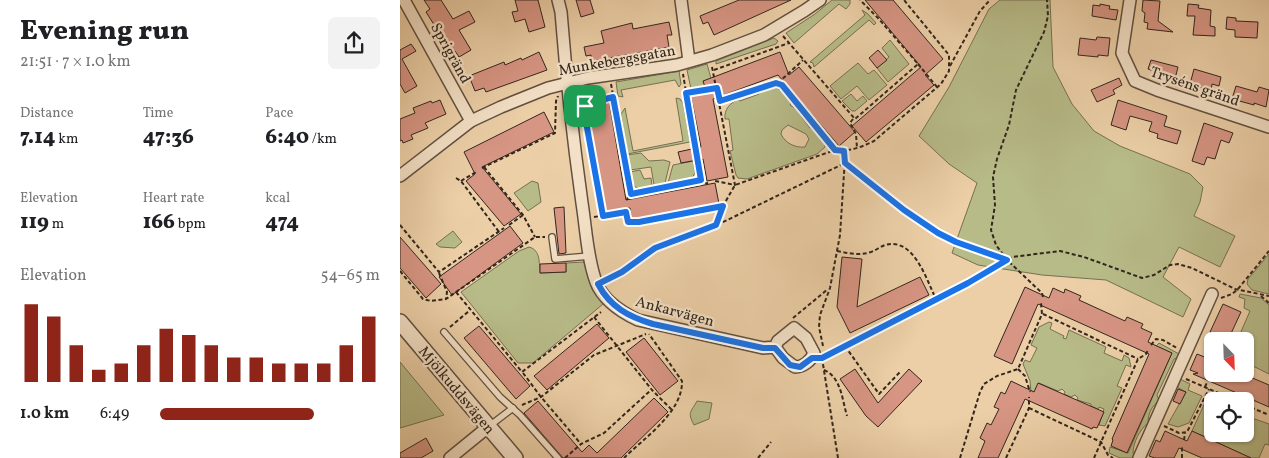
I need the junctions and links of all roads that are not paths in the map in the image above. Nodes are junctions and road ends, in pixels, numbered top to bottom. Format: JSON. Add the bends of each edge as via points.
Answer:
{"nodes":[{"id":1,"x":404,"y":0,"type":"edge"},
{"id":2,"x":558,"y":0,"type":"edge"},
{"id":3,"x":681,"y":0,"type":"edge"},
{"id":4,"x":820,"y":0,"type":"edge"},
{"id":5,"x":1130,"y":0,"type":"edge"},
{"id":6,"x":686,"y":65,"type":"junction"},
{"id":7,"x":566,"y":83,"type":"junction"},
{"id":8,"x":471,"y":122,"type":"junction"},
{"id":9,"x":1269,"y":128,"type":"edge"},
{"id":10,"x":400,"y":176,"type":"edge"},
{"id":11,"x":552,"y":237,"type":"road end"},
{"id":12,"x":590,"y":256,"type":"junction"},
{"id":13,"x":1212,"y":294,"type":"road end"},
{"id":14,"x":400,"y":322,"type":"edge"},
{"id":15,"x":444,"y":332,"type":"road end"},
{"id":16,"x":775,"y":348,"type":"junction"},
{"id":17,"x":513,"y":408,"type":"junction"},
{"id":18,"x":488,"y":427,"type":"junction"},
{"id":19,"x":450,"y":458,"type":"edge"},
{"id":20,"x":515,"y":458,"type":"edge"},
{"id":21,"x":558,"y":458,"type":"edge"},
{"id":22,"x":1139,"y":458,"type":"edge"}],
"edges":[{"from":1,"to":8,"type":"street","name":"Sprigränd"},
{"from":2,"to":7,"type":"street","name":"Ankarvägen"},
{"from":3,"to":6,"type":"street"},
{"from":4,"to":6,"type":"street","name":"Munkebergsgatan","via":[[764,35]]},
{"from":5,"to":9,"type":"street","name":"Tryséns gränd","via":[[1122,53],[1135,81]]},
{"from":6,"to":7,"type":"street","name":"Munkebergsgatan"},
{"from":7,"to":8,"type":"street","name":"Munkebergsgatan","via":[[532,94]]},
{"from":7,"to":12,"type":"street","name":"Ankarvägen"},
{"from":8,"to":10,"type":"street","name":"Munkebergsgatan"},
{"from":11,"to":12,"type":"lane","via":[[555,259]]},
{"from":12,"to":16,"type":"street","name":"Ankarvägen","via":[[598,284],[612,304],[638,320]]},
{"from":13,"to":22,"type":"street"},
{"from":14,"to":18,"type":"street","name":"Mjölkuddsvägen"},
{"from":15,"to":17,"type":"lane"},
{"from":16,"to":16,"type":"street","via":[[795,367],[817,358],[810,344],[794,328],[783,335]]},
{"from":17,"to":18,"type":"lane"},
{"from":17,"to":21,"type":"lane"},
{"from":18,"to":19,"type":"street"},
{"from":18,"to":20,"type":"street","name":"Mjölkuddsvägen"}]}
